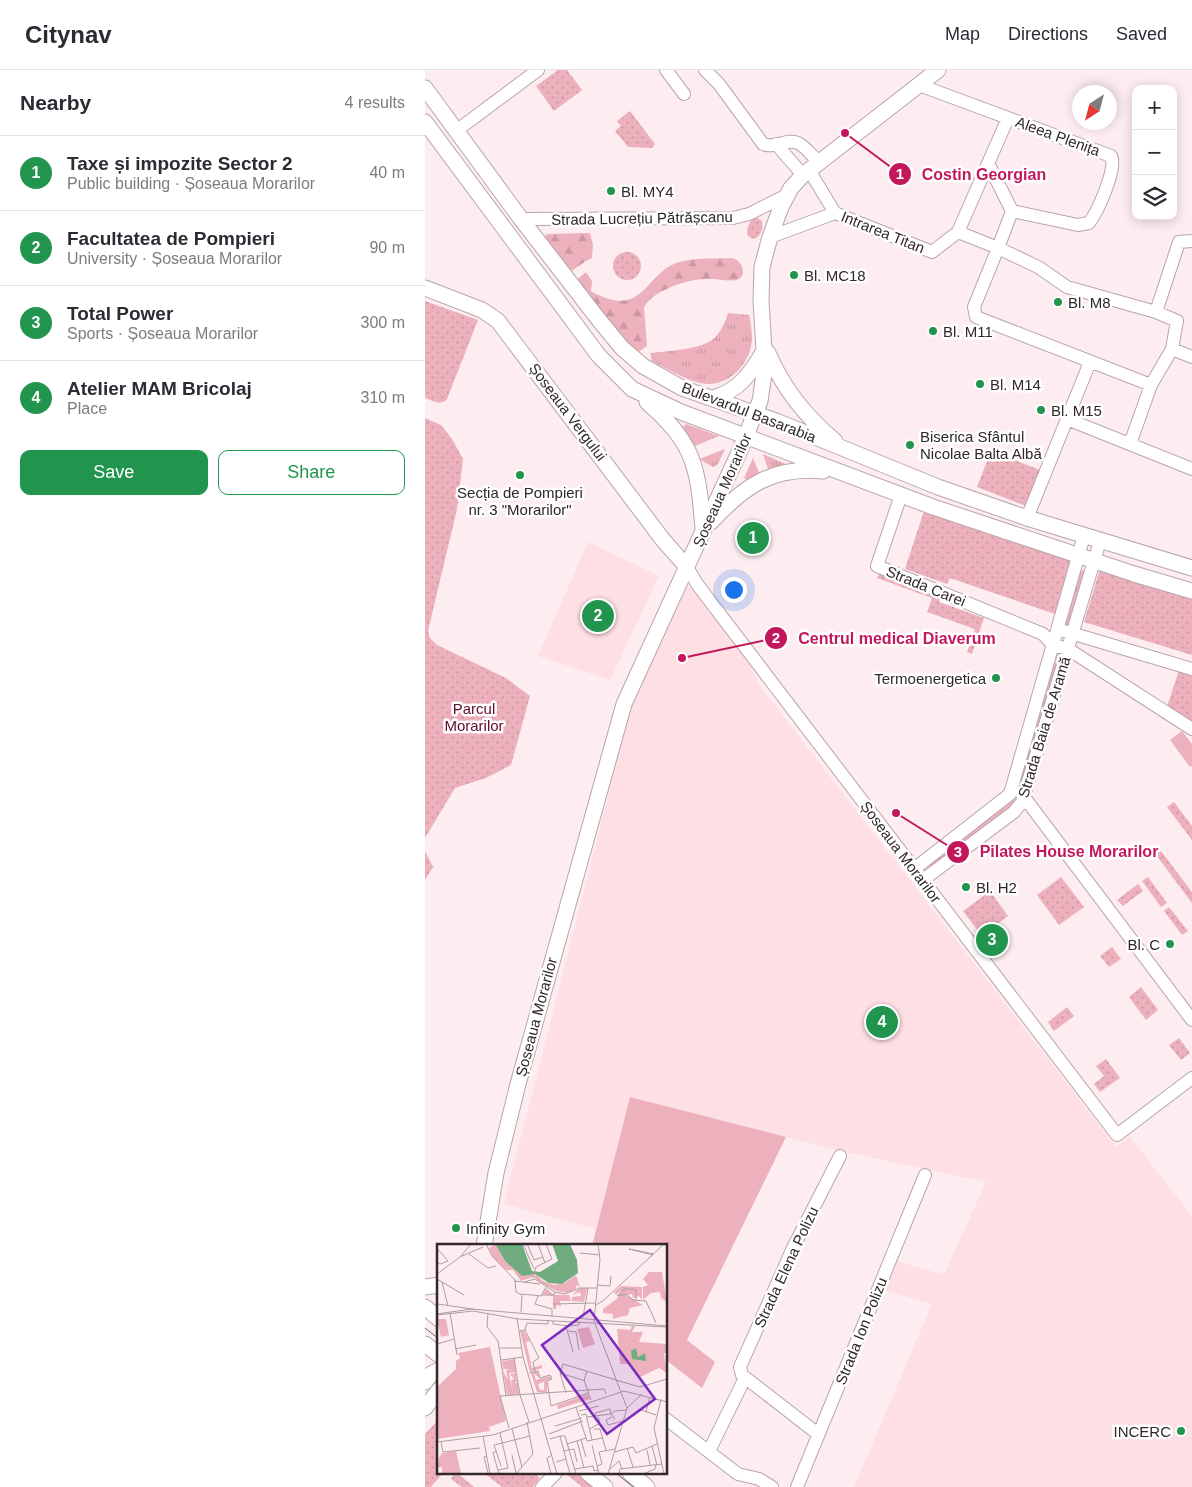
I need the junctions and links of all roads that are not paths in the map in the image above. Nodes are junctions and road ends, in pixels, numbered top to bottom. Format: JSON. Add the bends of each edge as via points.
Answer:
{"nodes":[{"id":1,"x":539,"y":70,"type":"edge"},
{"id":2,"x":705,"y":70,"type":"edge"},
{"id":3,"x":938,"y":70,"type":"edge"},
{"id":4,"x":671,"y":72,"type":"edge"},
{"id":5,"x":919,"y":85,"type":"junction"},
{"id":6,"x":425,"y":88,"type":"edge"},
{"id":7,"x":684,"y":94,"type":"dead end"},
{"id":8,"x":1008,"y":118,"type":"junction"},
{"id":9,"x":425,"y":122,"type":"edge"},
{"id":10,"x":456,"y":131,"type":"junction"},
{"id":11,"x":776,"y":144,"type":"junction"},
{"id":12,"x":988,"y":164,"type":"junction"},
{"id":13,"x":811,"y":169,"type":"junction"},
{"id":14,"x":787,"y":195,"type":"junction"},
{"id":15,"x":1012,"y":211,"type":"junction"},
{"id":16,"x":835,"y":213,"type":"junction"},
{"id":17,"x":521,"y":219,"type":"junction"},
{"id":18,"x":958,"y":232,"type":"junction"},
{"id":19,"x":770,"y":237,"type":"junction"},
{"id":20,"x":1192,"y":240,"type":"edge"},
{"id":21,"x":998,"y":248,"type":"junction"},
{"id":22,"x":425,"y":288,"type":"edge"},
{"id":23,"x":1156,"y":312,"type":"junction"},
{"id":24,"x":765,"y":348,"type":"junction"},
{"id":25,"x":1172,"y":349,"type":"junction"},
{"id":26,"x":1192,"y":357,"type":"edge"},
{"id":27,"x":1089,"y":362,"type":"junction"},
{"id":28,"x":1151,"y":385,"type":"junction"},
{"id":29,"x":633,"y":389,"type":"junction"},
{"id":30,"x":713,"y":398,"type":"junction"},
{"id":31,"x":756,"y":413,"type":"junction"},
{"id":32,"x":1067,"y":420,"type":"junction"},
{"id":33,"x":746,"y":436,"type":"junction"},
{"id":34,"x":1130,"y":444,"type":"junction"},
{"id":35,"x":849,"y":451,"type":"junction"},
{"id":36,"x":1192,"y":469,"type":"edge"},
{"id":37,"x":842,"y":473,"type":"junction"},
{"id":38,"x":901,"y":495,"type":"junction"},
{"id":39,"x":1027,"y":518,"type":"junction"},
{"id":40,"x":703,"y":531,"type":"junction"},
{"id":41,"x":1084,"y":536,"type":"junction"},
{"id":42,"x":1101,"y":541,"type":"junction"},
{"id":43,"x":1079,"y":556,"type":"junction"},
{"id":44,"x":1095,"y":561,"type":"junction"},
{"id":45,"x":687,"y":567,"type":"junction"},
{"id":46,"x":1192,"y":568,"type":"edge"},
{"id":47,"x":1192,"y":591,"type":"edge"},
{"id":48,"x":1057,"y":630,"type":"junction"},
{"id":49,"x":1043,"y":634,"type":"junction"},
{"id":50,"x":1073,"y":634,"type":"junction"},
{"id":51,"x":1053,"y":645,"type":"junction"},
{"id":52,"x":1068,"y":649,"type":"junction"},
{"id":53,"x":1192,"y":669,"type":"edge"},
{"id":54,"x":1192,"y":729,"type":"edge"},
{"id":55,"x":1013,"y":783,"type":"junction"},
{"id":56,"x":1024,"y":797,"type":"junction"},
{"id":57,"x":914,"y":869,"type":"junction"},
{"id":58,"x":923,"y":880,"type":"junction"},
{"id":59,"x":1192,"y":1020,"type":"edge"},
{"id":60,"x":1192,"y":1078,"type":"edge"},
{"id":61,"x":840,"y":1156,"type":"dead end"},
{"id":62,"x":925,"y":1176,"type":"dead end"},
{"id":63,"x":482,"y":1242,"type":"edge"},
{"id":64,"x":425,"y":1307,"type":"edge"},
{"id":65,"x":437,"y":1317,"type":"edge"},
{"id":66,"x":425,"y":1344,"type":"edge"},
{"id":67,"x":437,"y":1353,"type":"edge"},
{"id":68,"x":437,"y":1371,"type":"edge"},
{"id":69,"x":745,"y":1378,"type":"junction"},
{"id":70,"x":425,"y":1382,"type":"edge"},
{"id":71,"x":437,"y":1393,"type":"edge"},
{"id":72,"x":425,"y":1408,"type":"edge"},
{"id":73,"x":437,"y":1408,"type":"edge"},
{"id":74,"x":425,"y":1414,"type":"edge"},
{"id":75,"x":667,"y":1420,"type":"edge"},
{"id":76,"x":818,"y":1434,"type":"junction"},
{"id":77,"x":709,"y":1451,"type":"junction"},
{"id":78,"x":555,"y":1474,"type":"edge"},
{"id":79,"x":588,"y":1474,"type":"edge"},
{"id":80,"x":631,"y":1474,"type":"edge"},
{"id":81,"x":543,"y":1487,"type":"edge"},
{"id":82,"x":605,"y":1487,"type":"edge"},
{"id":83,"x":647,"y":1487,"type":"edge"},
{"id":84,"x":772,"y":1487,"type":"edge"},
{"id":85,"x":797,"y":1487,"type":"edge"}],
"edges":[{"from":1,"to":10,"type":"street"},
{"from":2,"to":11,"type":"street","via":[[763,144]]},
{"from":3,"to":5,"type":"main road","name":"Strada Lucrețiu Pătrășcanu"},
{"from":4,"to":7,"type":"street"},
{"from":5,"to":8,"type":"street","name":"Aleea Plenița"},
{"from":5,"to":13,"type":"main road","name":"Strada Lucrețiu Pătrășcanu"},
{"from":6,"to":10,"type":"main road","name":"Bulevardul Basarabia"},
{"from":8,"to":12,"type":"street"},
{"from":8,"to":15,"type":"street","name":"Aleea Plenița","via":[[1113,159],[1112,171],[1089,223],[1078,225]]},
{"from":9,"to":29,"type":"main road","name":"Bulevardul Basarabia","via":[[599,356]]},
{"from":10,"to":17,"type":"main road","name":"Bulevardul Basarabia"},
{"from":11,"to":13,"type":"street"},
{"from":11,"to":13,"type":"street","via":[[797,143]]},
{"from":12,"to":15,"type":"street"},
{"from":12,"to":18,"type":"street"},
{"from":13,"to":14,"type":"main road","name":"Strada Lucrețiu Pătrășcanu"},
{"from":13,"to":16,"type":"street","name":"Intrarea Titan"},
{"from":14,"to":17,"type":"street","name":"Strada Lucrețiu Pătrășcanu","via":[[749,214],[733,218]]},
{"from":14,"to":19,"type":"main road","name":"Strada Lucrețiu Pătrășcanu"},
{"from":15,"to":21,"type":"street"},
{"from":16,"to":18,"type":"street","name":"Intrarea Titan","via":[[932,252]]},
{"from":16,"to":19,"type":"street","name":"Intrarea Titan"},
{"from":17,"to":30,"type":"main road","name":"Bulevardul Basarabia","via":[[599,320],[633,358],[682,388]]},
{"from":18,"to":21,"type":"street"},
{"from":19,"to":24,"type":"main road","name":"Strada Lucrețiu Pătrășcanu","via":[[761,284]]},
{"from":20,"to":23,"type":"street","via":[[1179,242]]},
{"from":21,"to":23,"type":"street","via":[[1038,267],[1067,287]]},
{"from":21,"to":27,"type":"street","via":[[975,307],[976,317]]},
{"from":22,"to":45,"type":"main road","name":"Șoseaua Vergului","via":[[482,310],[498,321],[663,540]]},
{"from":23,"to":25,"type":"street","via":[[1177,321]]},
{"from":24,"to":30,"type":"main road","via":[[738,387]]},
{"from":24,"to":31,"type":"main road","name":"Strada Lucrețiu Pătrășcanu","via":[[764,386]]},
{"from":24,"to":35,"type":"main road","via":[[797,402],[824,431]]},
{"from":25,"to":26,"type":"street"},
{"from":25,"to":28,"type":"street"},
{"from":27,"to":28,"type":"street"},
{"from":27,"to":32,"type":"street"},
{"from":28,"to":34,"type":"street"},
{"from":29,"to":33,"type":"main road","name":"Bulevardul Basarabia","via":[[681,412]]},
{"from":29,"to":40,"type":"main road","via":[[673,428],[690,453],[697,475]]},
{"from":30,"to":31,"type":"main road","name":"Bulevardul Basarabia"},
{"from":31,"to":33,"type":"main road","name":"Șoseaua Morarilor"},
{"from":31,"to":35,"type":"main road","name":"Bulevardul Basarabia"},
{"from":32,"to":34,"type":"street"},
{"from":32,"to":39,"type":"street"},
{"from":33,"to":37,"type":"main road","name":"Bulevardul Basarabia"},
{"from":33,"to":40,"type":"main road","name":"Șoseaua Morarilor"},
{"from":34,"to":36,"type":"street"},
{"from":35,"to":39,"type":"main road","name":"Bulevardul Basarabia"},
{"from":37,"to":38,"type":"main road","name":"Bulevardul Basarabia"},
{"from":37,"to":40,"type":"main road","via":[[801,470],[768,477],[740,494]]},
{"from":38,"to":43,"type":"main road","name":"Bulevardul Basarabia"},
{"from":38,"to":49,"type":"street","name":"Strada Carei","via":[[877,566]]},
{"from":39,"to":41,"type":"main road","name":"Bulevardul Basarabia"},
{"from":40,"to":45,"type":"main road","name":"Șoseaua Morarilor"},
{"from":41,"to":42,"type":"main road","name":"Bulevardul Basarabia"},
{"from":41,"to":43,"type":"street","name":"Strada Baia de Aramă"},
{"from":42,"to":44,"type":"street","name":"Strada Baia de Aramă"},
{"from":42,"to":46,"type":"main road","name":"Bulevardul Basarabia"},
{"from":43,"to":44,"type":"main road","name":"Bulevardul Basarabia"},
{"from":43,"to":48,"type":"street","name":"Strada Baia de Aramă"},
{"from":44,"to":47,"type":"main road","name":"Bulevardul Basarabia"},
{"from":44,"to":50,"type":"street","name":"Strada Baia de Aramă"},
{"from":45,"to":57,"type":"street","name":"Șoseaua Morarilor"},
{"from":45,"to":63,"type":"main road","name":"Șoseaua Morarilor","via":[[622,710],[518,1084],[495,1173]]},
{"from":48,"to":49,"type":"street"},
{"from":48,"to":50,"type":"street"},
{"from":48,"to":51,"type":"street","name":"Strada Baia de Aramă"},
{"from":49,"to":51,"type":"street","name":"Strada Carei"},
{"from":50,"to":52,"type":"street","name":"Strada Baia de Aramă"},
{"from":50,"to":53,"type":"street"},
{"from":51,"to":52,"type":"street"},
{"from":51,"to":55,"type":"street","name":"Strada Baia de Aramă"},
{"from":52,"to":54,"type":"street"},
{"from":52,"to":56,"type":"street","name":"Strada Baia de Aramă"},
{"from":55,"to":56,"type":"street"},
{"from":55,"to":57,"type":"street","name":"Strada Baia de Aramă","via":[[1007,798]]},
{"from":56,"to":58,"type":"street","name":"Strada Baia de Aramă","via":[[1014,812]]},
{"from":56,"to":59,"type":"street"},
{"from":57,"to":58,"type":"street","name":"Șoseaua Morarilor"},
{"from":58,"to":60,"type":"street","name":"Șoseaua Morarilor","via":[[1117,1135]]},
{"from":61,"to":69,"type":"street","name":"Strada Elena Polizu","via":[[792,1250],[740,1367]]},
{"from":62,"to":76,"type":"street","name":"Strada Ion Polizu"},
{"from":64,"to":65,"type":"main road"},
{"from":66,"to":67,"type":"main road"},
{"from":68,"to":70,"type":"main road"},
{"from":69,"to":76,"type":"street"},
{"from":69,"to":77,"type":"street","name":"Strada Elena Polizu"},
{"from":71,"to":72,"type":"main road"},
{"from":73,"to":74,"type":"main road"},
{"from":75,"to":77,"type":"street"},
{"from":76,"to":85,"type":"street","name":"Strada Ion Polizu"},
{"from":77,"to":84,"type":"street","via":[[738,1474],[759,1479]]},
{"from":78,"to":81,"type":"street"},
{"from":79,"to":82,"type":"main road"},
{"from":80,"to":83,"type":"main road"}]}
